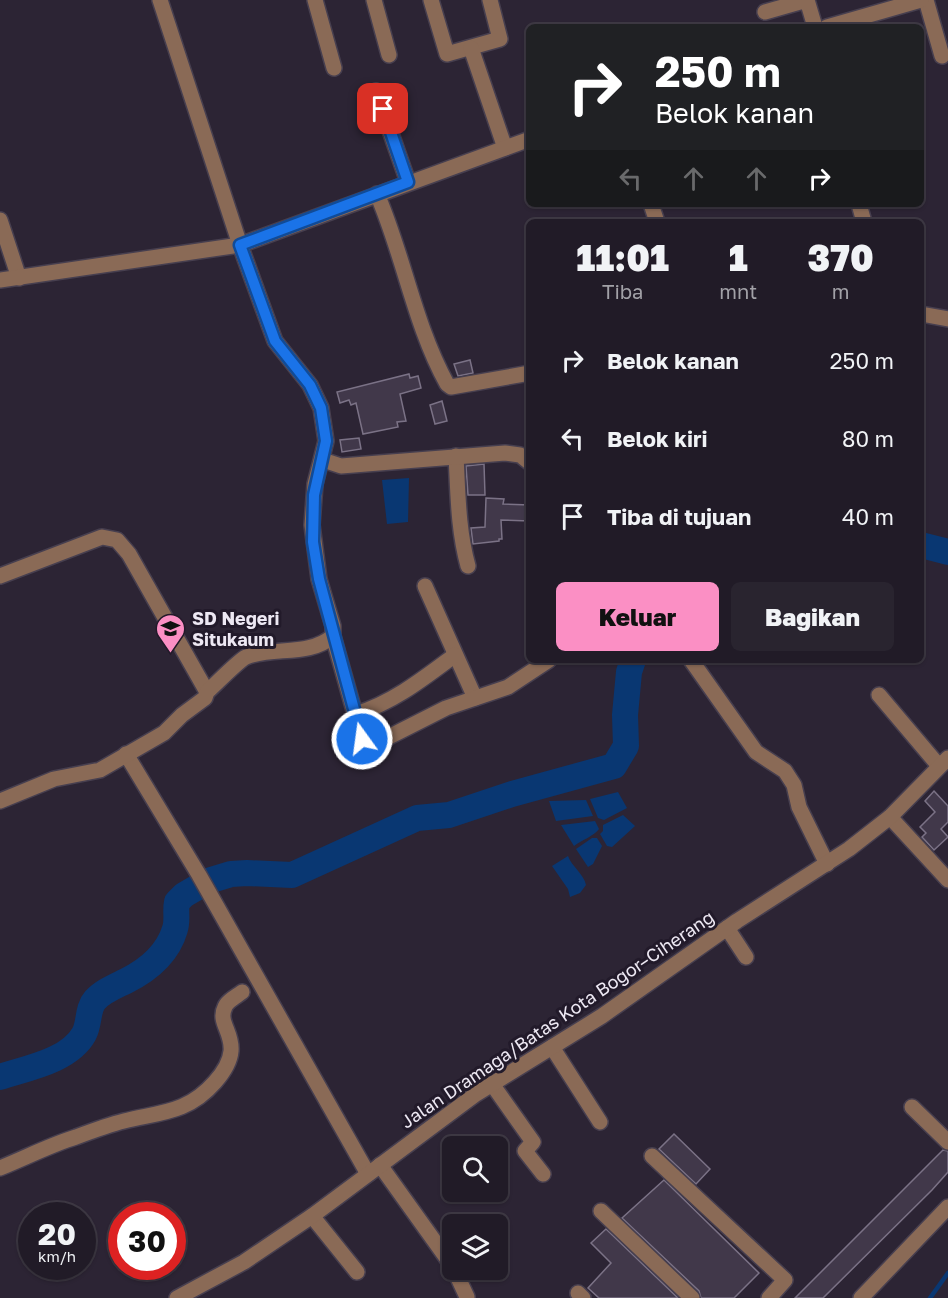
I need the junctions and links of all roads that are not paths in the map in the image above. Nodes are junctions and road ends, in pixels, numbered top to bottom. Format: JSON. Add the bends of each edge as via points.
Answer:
{"nodes":[{"id":1,"x":160,"y":0,"type":"edge"},
{"id":2,"x":315,"y":0,"type":"edge"},
{"id":3,"x":374,"y":0,"type":"edge"},
{"id":4,"x":431,"y":0,"type":"edge"},
{"id":5,"x":490,"y":0,"type":"edge"},
{"id":6,"x":923,"y":0,"type":"edge"},
{"id":7,"x":869,"y":7,"type":"edge"},
{"id":8,"x":765,"y":12,"type":"dead end"},
{"id":9,"x":814,"y":24,"type":"edge"},
{"id":10,"x":832,"y":24,"type":"edge"},
{"id":11,"x":471,"y":48,"type":"junction"},
{"id":12,"x":389,"y":55,"type":"dead end"},
{"id":13,"x":942,"y":56,"type":"dead end"},
{"id":14,"x":334,"y":68,"type":"dead end"},
{"id":15,"x":376,"y":91,"type":"dead end"},
{"id":16,"x":526,"y":140,"type":"edge"},
{"id":17,"x":505,"y":148,"type":"junction"},
{"id":18,"x":408,"y":182,"type":"junction"},
{"id":19,"x":377,"y":194,"type":"junction"},
{"id":20,"x":0,"y":220,"type":"edge"},
{"id":21,"x":240,"y":245,"type":"junction"},
{"id":22,"x":19,"y":278,"type":"junction"},
{"id":23,"x":0,"y":280,"type":"edge"},
{"id":24,"x":924,"y":315,"type":"edge"},
{"id":25,"x":948,"y":319,"type":"edge"},
{"id":26,"x":526,"y":374,"type":"edge"},
{"id":27,"x":456,"y":456,"type":"junction"},
{"id":28,"x":323,"y":460,"type":"junction"},
{"id":29,"x":526,"y":460,"type":"edge"},
{"id":30,"x":468,"y":566,"type":"dead end"},
{"id":31,"x":0,"y":576,"type":"edge"},
{"id":32,"x":425,"y":586,"type":"dead end"},
{"id":33,"x":333,"y":636,"type":"junction"},
{"id":34,"x":455,"y":655,"type":"junction"},
{"id":35,"x":544,"y":663,"type":"edge"},
{"id":36,"x":693,"y":663,"type":"edge"},
{"id":37,"x":207,"y":692,"type":"junction"},
{"id":38,"x":879,"y":695,"type":"dead end"},
{"id":39,"x":475,"y":698,"type":"junction"},
{"id":40,"x":356,"y":714,"type":"junction"},
{"id":41,"x":126,"y":754,"type":"junction"},
{"id":42,"x":944,"y":762,"type":"edge"},
{"id":43,"x":0,"y":801,"type":"edge"},
{"id":44,"x":890,"y":817,"type":"junction"},
{"id":45,"x":828,"y":864,"type":"junction"},
{"id":46,"x":948,"y":880,"type":"edge"},
{"id":47,"x":727,"y":928,"type":"junction"},
{"id":48,"x":746,"y":957,"type":"dead end"},
{"id":49,"x":242,"y":992,"type":"dead end"},
{"id":50,"x":552,"y":1047,"type":"junction"},
{"id":51,"x":492,"y":1084,"type":"junction"},
{"id":52,"x":912,"y":1107,"type":"dead end"},
{"id":53,"x":600,"y":1122,"type":"dead end"},
{"id":54,"x":948,"y":1142,"type":"edge"},
{"id":55,"x":652,"y":1156,"type":"dead end"},
{"id":56,"x":0,"y":1168,"type":"edge"},
{"id":57,"x":374,"y":1169,"type":"junction"},
{"id":58,"x":543,"y":1174,"type":"dead end"},
{"id":59,"x":948,"y":1207,"type":"edge"},
{"id":60,"x":601,"y":1211,"type":"dead end"},
{"id":61,"x":312,"y":1216,"type":"junction"},
{"id":62,"x":442,"y":1253,"type":"edge"},
{"id":63,"x":357,"y":1272,"type":"dead end"},
{"id":64,"x":459,"y":1280,"type":"edge"},
{"id":65,"x":177,"y":1298,"type":"edge"},
{"id":66,"x":467,"y":1298,"type":"edge"},
{"id":67,"x":692,"y":1298,"type":"edge"},
{"id":68,"x":769,"y":1298,"type":"edge"},
{"id":69,"x":861,"y":1298,"type":"edge"}],
"edges":[{"from":1,"to":21,"type":"street"},
{"from":2,"to":14,"type":"street"},
{"from":3,"to":12,"type":"street"},
{"from":4,"to":11,"type":"street","via":[[447,54]]},
{"from":5,"to":11,"type":"street","via":[[500,39]]},
{"from":6,"to":7,"type":"street"},
{"from":6,"to":13,"type":"street"},
{"from":7,"to":10,"type":"street"},
{"from":8,"to":9,"type":"street","via":[[807,0]]},
{"from":11,"to":17,"type":"street"},
{"from":15,"to":18,"type":"street"},
{"from":16,"to":17,"type":"street"},
{"from":17,"to":18,"type":"street"},
{"from":18,"to":19,"type":"street"},
{"from":19,"to":21,"type":"street"},
{"from":19,"to":26,"type":"street","via":[[414,307],[449,386]]},
{"from":20,"to":22,"type":"street"},
{"from":21,"to":22,"type":"street"},
{"from":21,"to":28,"type":"street","via":[[275,341],[310,385],[318,402],[326,441]]},
{"from":22,"to":23,"type":"street"},
{"from":24,"to":25,"type":"street"},
{"from":27,"to":28,"type":"street","via":[[341,466]]},
{"from":27,"to":29,"type":"street","via":[[505,453]]},
{"from":27,"to":30,"type":"street","via":[[459,516]]},
{"from":28,"to":33,"type":"street","via":[[315,484],[312,525],[319,579]]},
{"from":31,"to":37,"type":"street","via":[[102,537],[117,540],[129,554]]},
{"from":32,"to":34,"type":"street"},
{"from":33,"to":37,"type":"street","via":[[307,648],[247,657]]},
{"from":33,"to":40,"type":"street"},
{"from":34,"to":39,"type":"street"},
{"from":34,"to":40,"type":"street","via":[[409,690]]},
{"from":35,"to":39,"type":"street","via":[[508,687]]},
{"from":36,"to":45,"type":"street","via":[[756,752],[785,771],[794,784],[799,807]]},
{"from":37,"to":41,"type":"street","via":[[164,733]]},
{"from":38,"to":42,"type":"street"},
{"from":39,"to":40,"type":"street","via":[[369,747],[362,739]]},
{"from":41,"to":43,"type":"street","via":[[100,770],[54,778]]},
{"from":41,"to":57,"type":"street"},
{"from":42,"to":44,"type":"street","name":"Jalan Dramaga/Batas Kota Bogor–Ciherang"},
{"from":44,"to":45,"type":"street","name":"Jalan Dramaga/Batas Kota Bogor–Ciherang"},
{"from":44,"to":46,"type":"street"},
{"from":45,"to":47,"type":"street","name":"Jalan Dramaga/Batas Kota Bogor–Ciherang"},
{"from":47,"to":48,"type":"street"},
{"from":47,"to":50,"type":"street","name":"Jalan Dramaga/Batas Kota Bogor–Ciherang","via":[[602,1017]]},
{"from":49,"to":56,"type":"street","via":[[225,1006],[222,1017],[233,1049],[227,1066],[192,1102],[174,1111],[72,1138]]},
{"from":50,"to":51,"type":"street","name":"Jalan Dramaga/Batas Kota Bogor–Ciherang"},
{"from":50,"to":53,"type":"street"},
{"from":51,"to":57,"type":"street","name":"Jalan Dramaga/Batas Kota Bogor–Ciherang"},
{"from":51,"to":58,"type":"street","via":[[533,1142],[525,1151]]},
{"from":52,"to":54,"type":"street"},
{"from":55,"to":68,"type":"street","via":[[785,1280]]},
{"from":57,"to":61,"type":"street","name":"Jalan Dramaga/Batas Kota Bogor–Ciherang"},
{"from":57,"to":62,"type":"street"},
{"from":59,"to":69,"type":"street"},
{"from":60,"to":67,"type":"street"},
{"from":61,"to":63,"type":"street"},
{"from":61,"to":65,"type":"street","name":"Jalan Dramaga/Batas Kota Bogor–Ciherang","via":[[244,1262]]},
{"from":64,"to":66,"type":"street"}]}
